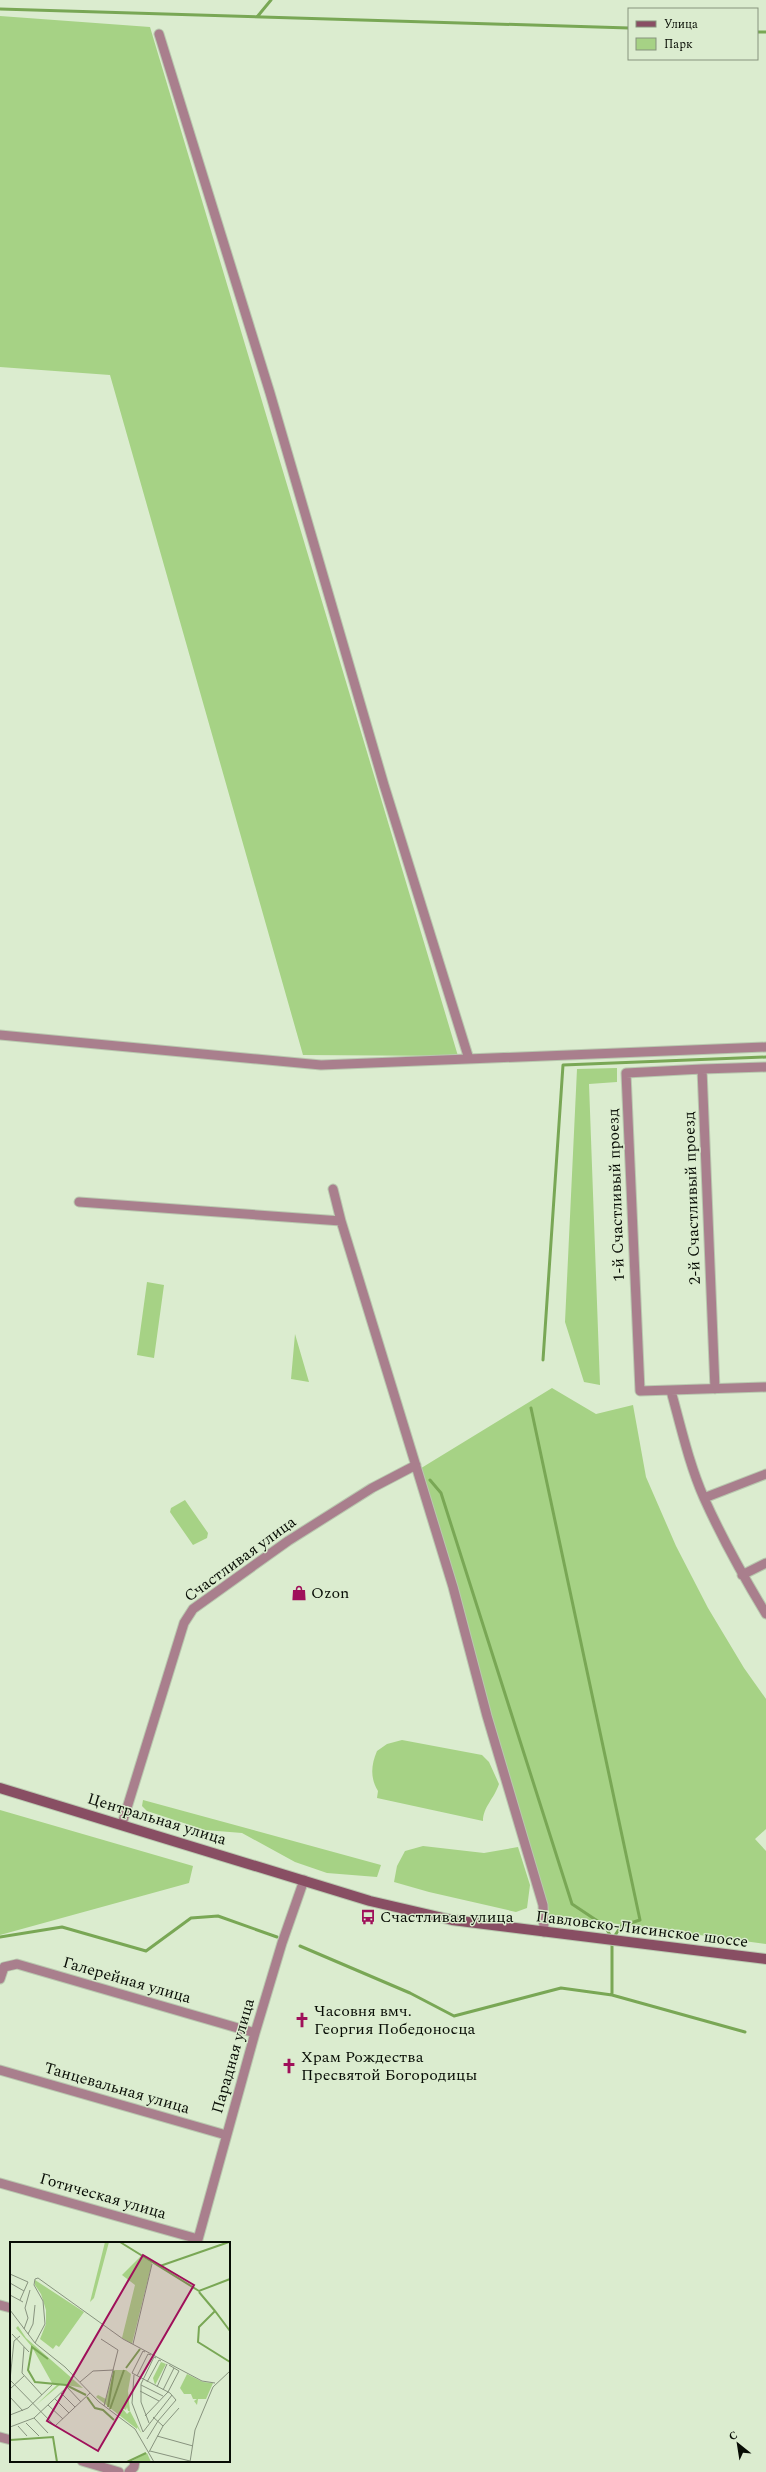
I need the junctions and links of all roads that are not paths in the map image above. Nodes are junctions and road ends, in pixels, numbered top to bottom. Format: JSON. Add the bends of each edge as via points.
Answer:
{"nodes":[{"id":1,"x":159,"y":34,"type":"dead end"},
{"id":2,"x":0,"y":1035,"type":"edge"},
{"id":3,"x":766,"y":1047,"type":"edge"},
{"id":4,"x":469,"y":1059,"type":"junction"},
{"id":5,"x":766,"y":1067,"type":"edge"},
{"id":6,"x":702,"y":1069,"type":"junction"},
{"id":7,"x":333,"y":1189,"type":"dead end"},
{"id":8,"x":79,"y":1202,"type":"dead end"},
{"id":9,"x":342,"y":1221,"type":"junction"},
{"id":10,"x":766,"y":1387,"type":"edge"},
{"id":11,"x":715,"y":1389,"type":"junction"},
{"id":12,"x":671,"y":1391,"type":"junction"},
{"id":13,"x":416,"y":1465,"type":"junction"},
{"id":14,"x":766,"y":1474,"type":"edge"},
{"id":15,"x":704,"y":1498,"type":"junction"},
{"id":16,"x":766,"y":1563,"type":"edge"},
{"id":17,"x":742,"y":1575,"type":"junction"},
{"id":18,"x":766,"y":1614,"type":"edge"},
{"id":19,"x":0,"y":1788,"type":"edge"},
{"id":20,"x":122,"y":1824,"type":"junction"},
{"id":21,"x":304,"y":1880,"type":"junction"},
{"id":22,"x":544,"y":1932,"type":"junction"},
{"id":23,"x":766,"y":1959,"type":"edge"},
{"id":24,"x":0,"y":1979,"type":"edge"},
{"id":25,"x":255,"y":2033,"type":"junction"},
{"id":26,"x":0,"y":2070,"type":"edge"},
{"id":27,"x":226,"y":2134,"type":"junction"},
{"id":28,"x":0,"y":2183,"type":"edge"},
{"id":29,"x":198,"y":2241,"type":"edge"},
{"id":30,"x":0,"y":2305,"type":"edge"},
{"id":31,"x":10,"y":2308,"type":"edge"},
{"id":32,"x":0,"y":2437,"type":"edge"},
{"id":33,"x":10,"y":2440,"type":"edge"},
{"id":34,"x":85,"y":2462,"type":"edge"},
{"id":35,"x":136,"y":2462,"type":"edge"},
{"id":36,"x":119,"y":2472,"type":"edge"},
{"id":37,"x":128,"y":2472,"type":"edge"}],
"edges":[{"from":1,"to":4,"type":"street","via":[[270,393],[384,785]]},
{"from":2,"to":4,"type":"street","via":[[315,1064]]},
{"from":3,"to":4,"type":"street"},
{"from":5,"to":6,"type":"street"},
{"from":6,"to":11,"type":"street","name":"2-й Счастливый проезд"},
{"from":6,"to":12,"type":"street","name":"1-й Счастливый проезд","via":[[626,1073],[640,1391]]},
{"from":7,"to":9,"type":"street"},
{"from":8,"to":9,"type":"street"},
{"from":9,"to":13,"type":"street"},
{"from":10,"to":11,"type":"street"},
{"from":11,"to":12,"type":"street"},
{"from":12,"to":15,"type":"street","via":[[689,1457]]},
{"from":13,"to":20,"type":"street","name":"Счастливая улица","via":[[372,1488],[288,1541],[193,1609],[184,1623]]},
{"from":13,"to":22,"type":"street","via":[[543,1905]]},
{"from":14,"to":15,"type":"street"},
{"from":15,"to":17,"type":"street"},
{"from":16,"to":17,"type":"street"},
{"from":17,"to":18,"type":"street"},
{"from":19,"to":20,"type":"main road","name":"Центральная улица"},
{"from":20,"to":21,"type":"main road","name":"Центральная улица"},
{"from":21,"to":22,"type":"main road","name":"Павловско-Лисинское шоссе","via":[[370,1901],[452,1920]]},
{"from":21,"to":25,"type":"street","name":"Парадная улица"},
{"from":22,"to":23,"type":"main road","name":"Павловско-Лисинское шоссе"},
{"from":24,"to":25,"type":"street","name":"Галерейная улица","via":[[4,1968],[17,1964]]},
{"from":25,"to":27,"type":"street","name":"Парадная улица"},
{"from":26,"to":27,"type":"street","name":"Танцевальная улица"},
{"from":27,"to":29,"type":"street","name":"Парадная улица"},
{"from":28,"to":29,"type":"street","name":"Готическая улица"},
{"from":30,"to":31,"type":"street"},
{"from":32,"to":33,"type":"street"},
{"from":34,"to":36,"type":"street"},
{"from":35,"to":37,"type":"street"}]}
